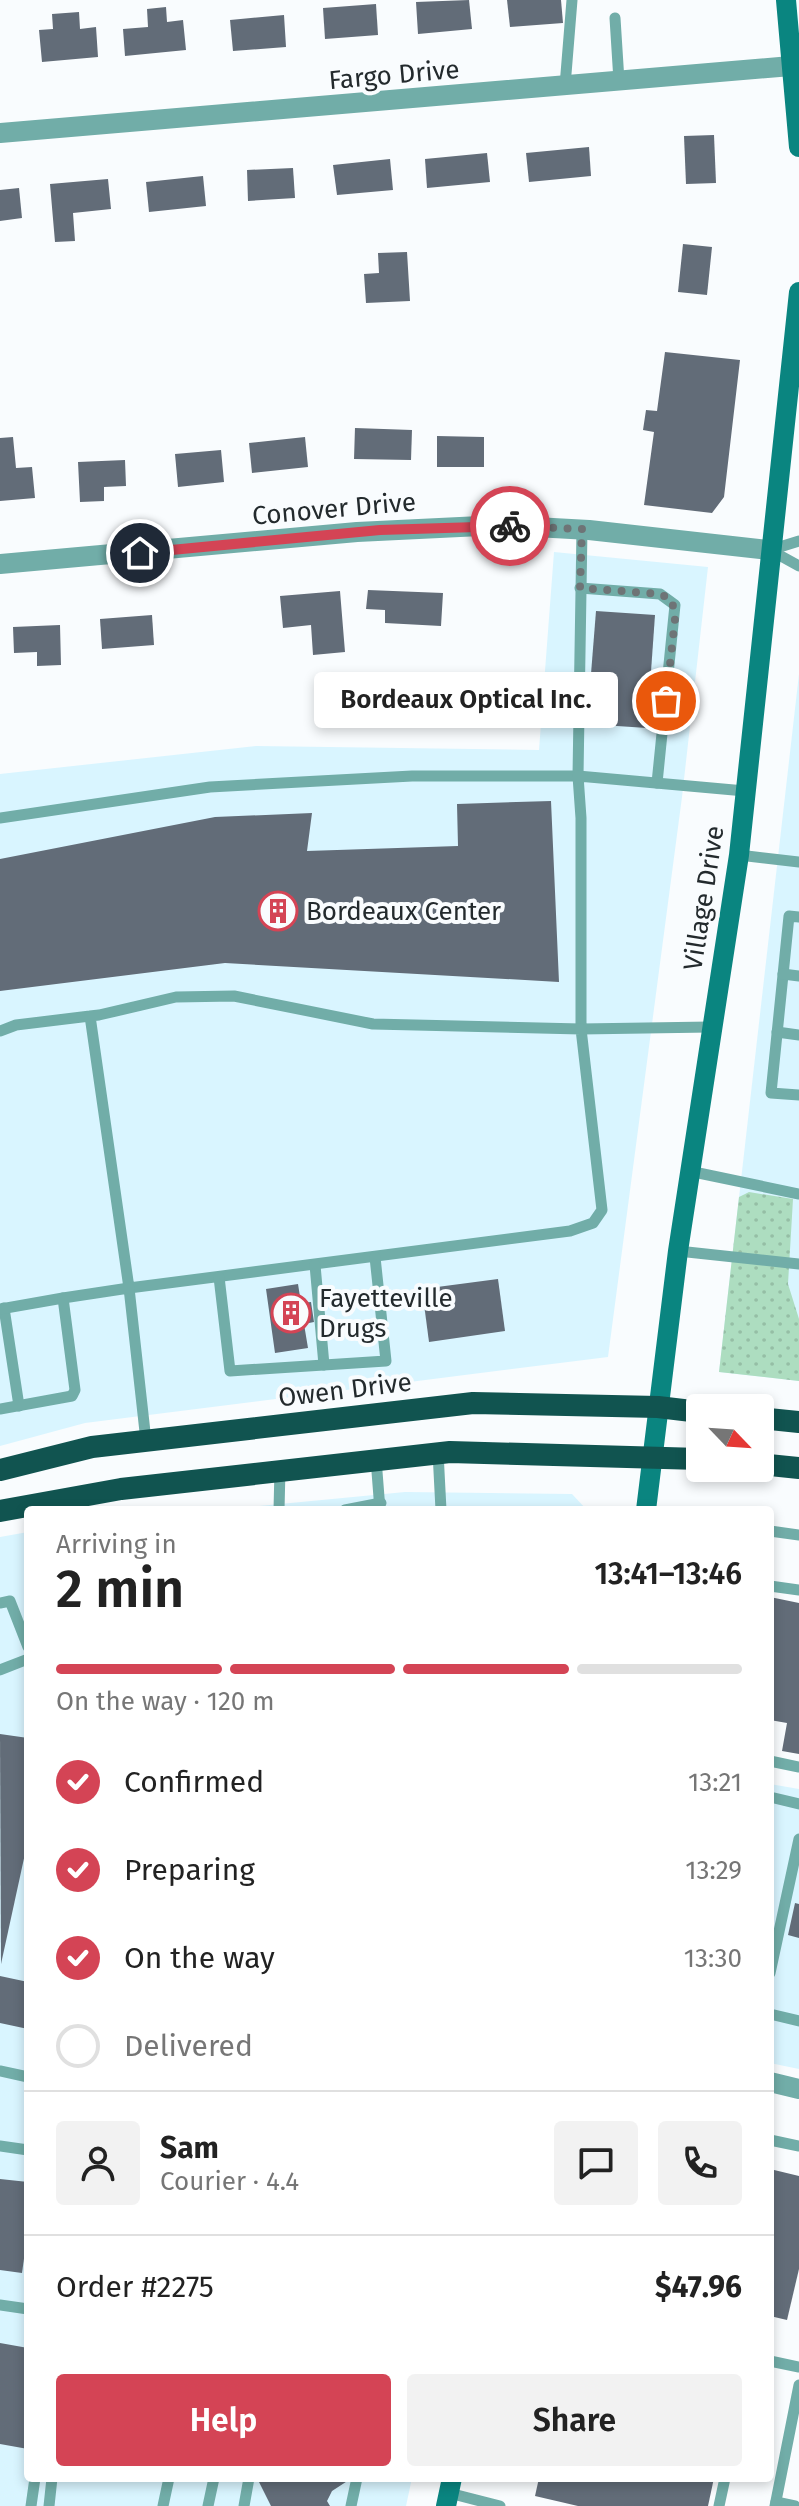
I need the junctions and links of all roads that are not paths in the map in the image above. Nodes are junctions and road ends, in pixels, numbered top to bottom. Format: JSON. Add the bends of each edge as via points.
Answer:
{"nodes":[{"id":1,"x":572,"y":0,"type":"edge"},
{"id":2,"x":786,"y":0,"type":"edge"},
{"id":3,"x":615,"y":18,"type":"dead end"},
{"id":4,"x":795,"y":66,"type":"edge"},
{"id":5,"x":619,"y":81,"type":"junction"},
{"id":6,"x":565,"y":86,"type":"junction"},
{"id":7,"x":0,"y":133,"type":"edge"},
{"id":8,"x":799,"y":147,"type":"edge"},
{"id":9,"x":799,"y":292,"type":"edge"},
{"id":10,"x":582,"y":529,"type":"junction"},
{"id":11,"x":799,"y":541,"type":"edge"},
{"id":12,"x":769,"y":550,"type":"junction"},
{"id":13,"x":0,"y":564,"type":"edge"},
{"id":14,"x":799,"y":566,"type":"edge"},
{"id":15,"x":580,"y":588,"type":"junction"},
{"id":16,"x":578,"y":776,"type":"junction"},
{"id":17,"x":657,"y":783,"type":"junction"},
{"id":18,"x":745,"y":791,"type":"junction"},
{"id":19,"x":0,"y":818,"type":"edge"},
{"id":20,"x":739,"y":855,"type":"junction"},
{"id":21,"x":799,"y":862,"type":"edge"},
{"id":22,"x":799,"y":917,"type":"edge"},
{"id":23,"x":783,"y":974,"type":"junction"},
{"id":24,"x":799,"y":976,"type":"edge"},
{"id":25,"x":90,"y":1016,"type":"junction"},
{"id":26,"x":710,"y":1027,"type":"junction"},
{"id":27,"x":581,"y":1029,"type":"junction"},
{"id":28,"x":0,"y":1031,"type":"edge"},
{"id":29,"x":777,"y":1032,"type":"junction"},
{"id":30,"x":799,"y":1035,"type":"edge"},
{"id":31,"x":799,"y":1095,"type":"edge"},
{"id":32,"x":689,"y":1171,"type":"junction"},
{"id":33,"x":799,"y":1194,"type":"edge"},
{"id":34,"x":678,"y":1251,"type":"junction"},
{"id":35,"x":375,"y":1257,"type":"junction"},
{"id":36,"x":799,"y":1264,"type":"edge"},
{"id":37,"x":315,"y":1265,"type":"junction"},
{"id":38,"x":219,"y":1277,"type":"junction"},
{"id":39,"x":129,"y":1288,"type":"junction"},
{"id":40,"x":63,"y":1298,"type":"junction"},
{"id":41,"x":2,"y":1309,"type":"edge"},
{"id":42,"x":324,"y":1365,"type":"junction"},
{"id":43,"x":19,"y":1406,"type":"junction"},
{"id":44,"x":658,"y":1407,"type":"junction"},
{"id":45,"x":0,"y":1409,"type":"edge"},
{"id":46,"x":686,"y":1410,"type":"edge"},
{"id":47,"x":774,"y":1419,"type":"edge"},
{"id":48,"x":799,"y":1422,"type":"edge"},
{"id":49,"x":146,"y":1441,"type":"junction"},
{"id":50,"x":438,"y":1452,"type":"junction"},
{"id":51,"x":652,"y":1457,"type":"junction"},
{"id":52,"x":376,"y":1458,"type":"junction"},
{"id":53,"x":686,"y":1458,"type":"edge"},
{"id":54,"x":774,"y":1465,"type":"edge"},
{"id":55,"x":799,"y":1468,"type":"edge"},
{"id":56,"x":280,"y":1469,"type":"junction"},
{"id":57,"x":0,"y":1470,"type":"edge"},
{"id":58,"x":28,"y":1506,"type":"edge"},
{"id":59,"x":279,"y":1506,"type":"edge"},
{"id":60,"x":380,"y":1506,"type":"edge"},
{"id":61,"x":441,"y":1506,"type":"edge"},
{"id":62,"x":646,"y":1506,"type":"edge"},
{"id":63,"x":24,"y":1507,"type":"edge"},
{"id":64,"x":0,"y":1511,"type":"edge"},
{"id":65,"x":774,"y":1532,"type":"edge"},
{"id":66,"x":799,"y":1535,"type":"edge"},
{"id":67,"x":774,"y":1587,"type":"edge"},
{"id":68,"x":799,"y":1590,"type":"edge"},
{"id":69,"x":0,"y":1603,"type":"edge"},
{"id":70,"x":24,"y":1637,"type":"edge"},
{"id":71,"x":24,"y":1661,"type":"edge"},
{"id":72,"x":0,"y":1670,"type":"edge"},
{"id":73,"x":774,"y":1762,"type":"edge"},
{"id":74,"x":799,"y":1767,"type":"edge"},
{"id":75,"x":774,"y":1798,"type":"edge"},
{"id":76,"x":799,"y":1804,"type":"edge"},
{"id":77,"x":799,"y":1839,"type":"edge"},
{"id":78,"x":774,"y":1955,"type":"edge"},
{"id":79,"x":774,"y":2015,"type":"edge"},
{"id":80,"x":799,"y":2021,"type":"edge"},
{"id":81,"x":0,"y":2071,"type":"edge"},
{"id":82,"x":24,"y":2076,"type":"edge"},
{"id":83,"x":774,"y":2083,"type":"edge"},
{"id":84,"x":799,"y":2089,"type":"edge"},
{"id":85,"x":774,"y":2141,"type":"edge"},
{"id":86,"x":0,"y":2146,"type":"edge"},
{"id":87,"x":799,"y":2146,"type":"edge"},
{"id":88,"x":24,"y":2149,"type":"edge"},
{"id":89,"x":0,"y":2305,"type":"edge"},
{"id":90,"x":24,"y":2308,"type":"edge"},
{"id":91,"x":774,"y":2362,"type":"edge"},
{"id":92,"x":799,"y":2367,"type":"edge"},
{"id":93,"x":799,"y":2385,"type":"edge"},
{"id":94,"x":34,"y":2482,"type":"edge"},
{"id":95,"x":168,"y":2482,"type":"edge"},
{"id":96,"x":213,"y":2482,"type":"edge"},
{"id":97,"x":248,"y":2482,"type":"edge"},
{"id":98,"x":356,"y":2482,"type":"edge"},
{"id":99,"x":724,"y":2482,"type":"edge"},
{"id":100,"x":52,"y":2484,"type":"edge"},
{"id":101,"x":449,"y":2492,"type":"edge"},
{"id":102,"x":776,"y":2504,"type":"edge"},
{"id":103,"x":31,"y":2506,"type":"edge"},
{"id":104,"x":49,"y":2506,"type":"edge"},
{"id":105,"x":163,"y":2506,"type":"edge"},
{"id":106,"x":208,"y":2506,"type":"edge"},
{"id":107,"x":244,"y":2506,"type":"edge"},
{"id":108,"x":351,"y":2506,"type":"edge"},
{"id":109,"x":500,"y":2506,"type":"edge"},
{"id":110,"x":719,"y":2506,"type":"edge"},
{"id":111,"x":795,"y":2506,"type":"edge"}],
"edges":[{"from":1,"to":6,"type":"lane"},
{"from":2,"to":4,"type":"main road"},
{"from":3,"to":5,"type":"lane"},
{"from":4,"to":5,"type":"street","name":"Fargo Drive"},
{"from":4,"to":8,"type":"main road"},
{"from":5,"to":6,"type":"street","name":"Fargo Drive"},
{"from":6,"to":7,"type":"street","name":"Fargo Drive"},
{"from":9,"to":12,"type":"main road","name":"Village Drive"},
{"from":10,"to":12,"type":"street","name":"Conover Drive"},
{"from":10,"to":13,"type":"street","name":"Conover Drive","via":[[426,527]]},
{"from":10,"to":15,"type":"lane"},
{"from":11,"to":12,"type":"lane"},
{"from":12,"to":14,"type":"lane"},
{"from":12,"to":18,"type":"main road","name":"Village Drive"},
{"from":15,"to":16,"type":"lane"},
{"from":15,"to":17,"type":"lane","via":[[660,594],[675,605]]},
{"from":16,"to":17,"type":"lane"},
{"from":16,"to":19,"type":"lane","via":[[412,776],[210,787]]},
{"from":16,"to":27,"type":"lane"},
{"from":17,"to":18,"type":"lane"},
{"from":18,"to":20,"type":"main road","name":"Village Drive"},
{"from":20,"to":21,"type":"lane"},
{"from":20,"to":26,"type":"main road","name":"Village Drive"},
{"from":22,"to":23,"type":"lane","via":[[789,916]]},
{"from":23,"to":24,"type":"lane"},
{"from":23,"to":29,"type":"lane"},
{"from":25,"to":27,"type":"lane","via":[[176,997],[234,996],[373,1024]]},
{"from":25,"to":28,"type":"lane"},
{"from":25,"to":39,"type":"lane"},
{"from":26,"to":27,"type":"lane"},
{"from":26,"to":32,"type":"main road","name":"Village Drive"},
{"from":27,"to":35,"type":"lane","via":[[602,1210],[593,1223],[570,1231]]},
{"from":29,"to":30,"type":"lane"},
{"from":29,"to":31,"type":"lane","via":[[771,1093]]},
{"from":32,"to":33,"type":"lane"},
{"from":32,"to":34,"type":"main road","name":"Village Drive"},
{"from":34,"to":36,"type":"lane"},
{"from":34,"to":44,"type":"main road","name":"Village Drive"},
{"from":35,"to":37,"type":"lane"},
{"from":35,"to":42,"type":"lane","via":[[386,1361]]},
{"from":37,"to":38,"type":"lane"},
{"from":37,"to":42,"type":"lane"},
{"from":38,"to":39,"type":"lane"},
{"from":38,"to":42,"type":"lane","via":[[230,1371]]},
{"from":39,"to":40,"type":"lane"},
{"from":39,"to":49,"type":"lane"},
{"from":40,"to":41,"type":"lane"},
{"from":40,"to":43,"type":"lane","via":[[75,1390],[72,1396]]},
{"from":41,"to":43,"type":"lane"},
{"from":43,"to":45,"type":"lane"},
{"from":44,"to":46,"type":"highway","name":"Owen Drive"},
{"from":44,"to":49,"type":"highway","name":"Owen Drive","via":[[473,1403]]},
{"from":44,"to":51,"type":"main road","name":"Village Drive"},
{"from":47,"to":48,"type":"highway"},
{"from":49,"to":57,"type":"highway","name":"Owen Drive","via":[[92,1447]]},
{"from":50,"to":51,"type":"highway"},
{"from":50,"to":52,"type":"highway"},
{"from":50,"to":61,"type":"lane"},
{"from":51,"to":53,"type":"highway"},
{"from":51,"to":62,"type":"main road","name":"Village Drive"},
{"from":52,"to":56,"type":"highway"},
{"from":52,"to":60,"type":"lane"},
{"from":54,"to":55,"type":"highway"},
{"from":56,"to":58,"type":"highway"},
{"from":56,"to":59,"type":"lane"},
{"from":63,"to":64,"type":"highway"},
{"from":65,"to":66,"type":"lane"},
{"from":67,"to":68,"type":"lane"},
{"from":69,"to":70,"type":"lane","via":[[10,1601]]},
{"from":71,"to":72,"type":"lane"},
{"from":73,"to":74,"type":"lane"},
{"from":75,"to":76,"type":"lane"},
{"from":77,"to":78,"type":"lane"},
{"from":79,"to":80,"type":"lane"},
{"from":81,"to":82,"type":"lane"},
{"from":83,"to":84,"type":"street"},
{"from":85,"to":87,"type":"lane"},
{"from":86,"to":88,"type":"lane"},
{"from":89,"to":90,"type":"lane"},
{"from":91,"to":92,"type":"lane"},
{"from":93,"to":102,"type":"lane"},
{"from":94,"to":103,"type":"lane"},
{"from":95,"to":105,"type":"lane"},
{"from":96,"to":106,"type":"lane"},
{"from":97,"to":107,"type":"lane"},
{"from":98,"to":108,"type":"lane"},
{"from":99,"to":110,"type":"lane"},
{"from":100,"to":104,"type":"lane"},
{"from":101,"to":109,"type":"lane"},
{"from":102,"to":111,"type":"lane"}]}
